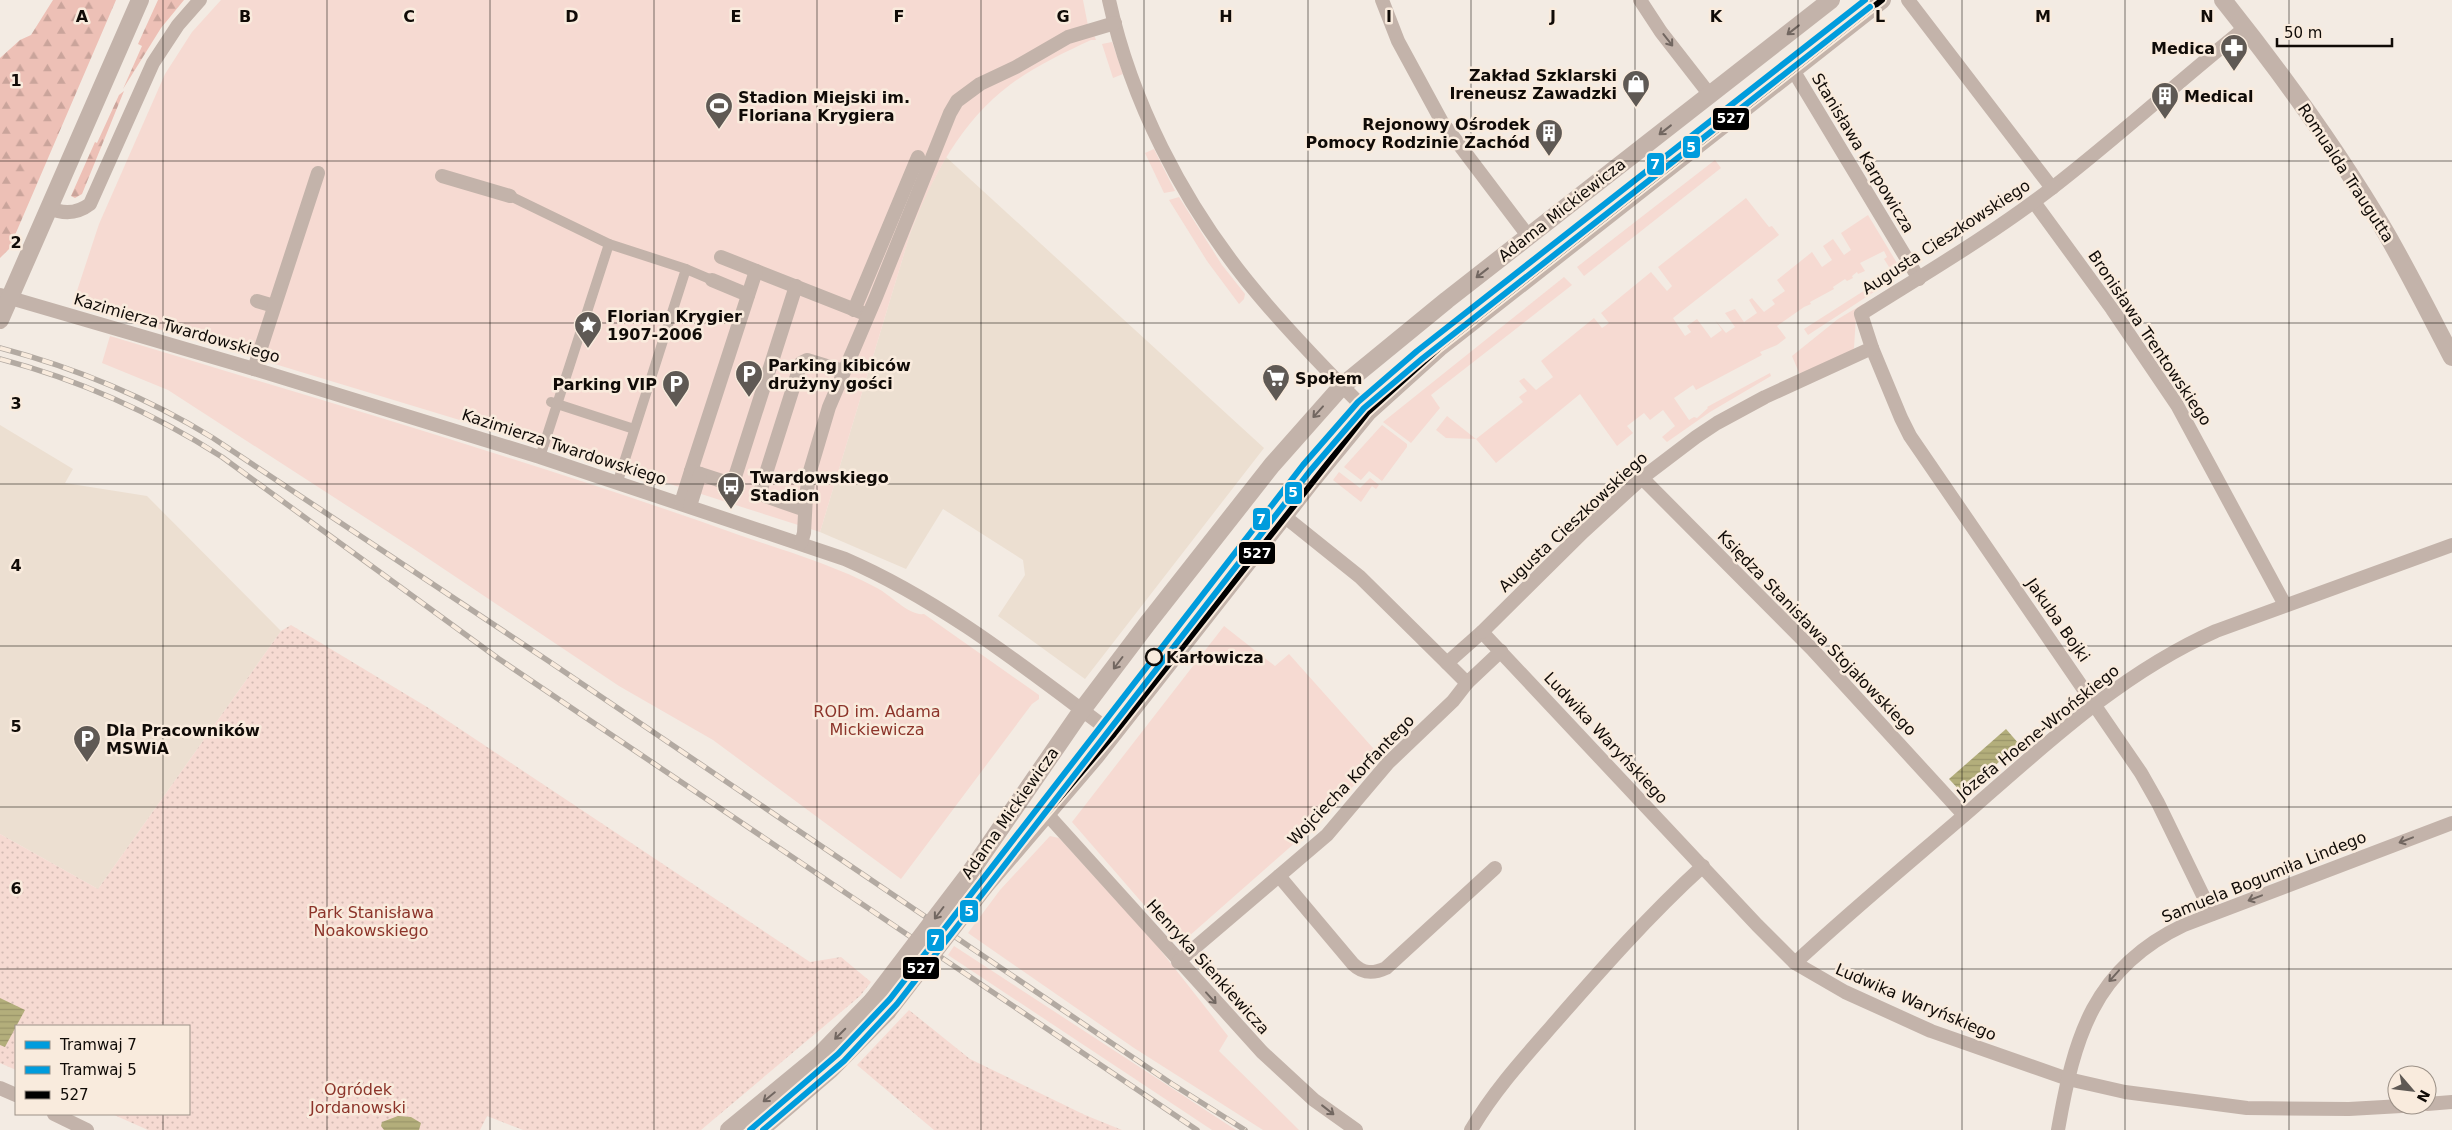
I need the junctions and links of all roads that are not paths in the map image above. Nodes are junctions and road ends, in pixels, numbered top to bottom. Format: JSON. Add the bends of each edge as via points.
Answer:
{"nodes":[{"id":1,"x":140,"y":0,"type":"edge"},
{"id":2,"x":200,"y":0,"type":"edge"},
{"id":3,"x":1109,"y":0,"type":"edge"},
{"id":4,"x":1382,"y":0,"type":"edge"},
{"id":5,"x":1640,"y":0,"type":"edge"},
{"id":6,"x":1831,"y":0,"type":"edge"},
{"id":7,"x":1882,"y":0,"type":"edge"},
{"id":8,"x":1908,"y":0,"type":"edge"},
{"id":9,"x":2223,"y":0,"type":"edge"},
{"id":10,"x":1115,"y":23,"type":"junction"},
{"id":11,"x":2245,"y":28,"type":"junction"},
{"id":12,"x":1793,"y":70,"type":"junction"},
{"id":13,"x":1710,"y":95,"type":"junction"},
{"id":14,"x":918,"y":157,"type":"dead end"},
{"id":15,"x":318,"y":174,"type":"dead end"},
{"id":16,"x":442,"y":176,"type":"dead end"},
{"id":17,"x":2052,"y":188,"type":"junction"},
{"id":18,"x":510,"y":196,"type":"joint"},
{"id":19,"x":2034,"y":202,"type":"junction"},
{"id":20,"x":49,"y":208,"type":"junction"},
{"id":21,"x":1529,"y":237,"type":"junction"},
{"id":22,"x":609,"y":244,"type":"junction"},
{"id":23,"x":721,"y":257,"type":"dead end"},
{"id":24,"x":686,"y":269,"type":"junction"},
{"id":25,"x":756,"y":271,"type":"junction"},
{"id":26,"x":1919,"y":279,"type":"junction"},
{"id":27,"x":712,"y":280,"type":"joint"},
{"id":28,"x":796,"y":286,"type":"junction"},
{"id":29,"x":748,"y":295,"type":"junction"},
{"id":30,"x":5,"y":296,"type":"edge"},
{"id":31,"x":257,"y":300,"type":"dead end"},
{"id":32,"x":274,"y":306,"type":"junction"},
{"id":33,"x":854,"y":310,"type":"junction"},
{"id":34,"x":868,"y":315,"type":"junction"},
{"id":35,"x":0,"y":320,"type":"edge"},
{"id":36,"x":1872,"y":348,"type":"junction"},
{"id":37,"x":2452,"y":357,"type":"edge"},
{"id":38,"x":254,"y":369,"type":"junction"},
{"id":39,"x":843,"y":371,"type":"junction"},
{"id":40,"x":1342,"y":386,"type":"junction"},
{"id":41,"x":554,"y":403,"type":"junction"},
{"id":42,"x":1368,"y":412,"type":"junction"},
{"id":43,"x":634,"y":429,"type":"junction"},
{"id":44,"x":540,"y":457,"type":"junction"},
{"id":45,"x":696,"y":472,"type":"junction"},
{"id":46,"x":1642,"y":478,"type":"junction"},
{"id":47,"x":618,"y":481,"type":"junction"},
{"id":48,"x":686,"y":504,"type":"junction"},
{"id":49,"x":805,"y":510,"type":"junction"},
{"id":50,"x":1284,"y":516,"type":"junction"},
{"id":51,"x":801,"y":543,"type":"junction"},
{"id":52,"x":2452,"y":544,"type":"edge"},
{"id":53,"x":2285,"y":605,"type":"junction"},
{"id":54,"x":1482,"y":632,"type":"junction"},
{"id":55,"x":1501,"y":651,"type":"junction"},
{"id":56,"x":1447,"y":663,"type":"junction"},
{"id":57,"x":1467,"y":684,"type":"junction"},
{"id":58,"x":2096,"y":704,"type":"junction"},
{"id":59,"x":1082,"y":710,"type":"junction"},
{"id":60,"x":1114,"y":734,"type":"junction"},
{"id":61,"x":1047,"y":814,"type":"junction"},
{"id":62,"x":1964,"y":815,"type":"junction"},
{"id":63,"x":2452,"y":823,"type":"edge"},
{"id":64,"x":1703,"y":866,"type":"junction"},
{"id":65,"x":1495,"y":868,"type":"dead end"},
{"id":66,"x":1279,"y":876,"type":"junction"},
{"id":67,"x":2212,"y":914,"type":"junction"},
{"id":68,"x":1178,"y":962,"type":"junction"},
{"id":69,"x":1795,"y":963,"type":"junction"},
{"id":70,"x":2068,"y":1080,"type":"junction"},
{"id":71,"x":0,"y":1088,"type":"edge"},
{"id":72,"x":15,"y":1096,"type":"edge"},
{"id":73,"x":2452,"y":1102,"type":"edge"},
{"id":74,"x":2437,"y":1103,"type":"edge"},
{"id":75,"x":2387,"y":1107,"type":"edge"},
{"id":76,"x":56,"y":1115,"type":"edge"},
{"id":77,"x":732,"y":1129,"type":"edge"},
{"id":78,"x":88,"y":1130,"type":"edge"},
{"id":79,"x":760,"y":1130,"type":"edge"},
{"id":80,"x":1356,"y":1130,"type":"edge"},
{"id":81,"x":1471,"y":1130,"type":"edge"},
{"id":82,"x":2058,"y":1130,"type":"edge"}],
"edges":[{"from":1,"to":20,"type":"street"},
{"from":2,"to":20,"type":"street","via":[[178,25],[153,63],[90,204],[70,213]]},
{"from":3,"to":10,"type":"street"},
{"from":4,"to":21,"type":"street","via":[[1398,41],[1430,103]]},
{"from":5,"to":13,"type":"street","one_way":true},
{"from":6,"to":13,"type":"street","name":"Adama Mickiewicza","one_way":true},
{"from":7,"to":12,"type":"street","name":"Adama Mickiewicza"},
{"from":8,"to":17,"type":"street"},
{"from":9,"to":11,"type":"street","name":"Romualda Traugutta"},
{"from":10,"to":34,"type":"street","via":[[1062,39],[980,84],[958,101],[950,113]]},
{"from":10,"to":40,"type":"street","via":[[1146,112],[1194,205],[1247,282]]},
{"from":11,"to":17,"type":"street","name":"Augusta Cieszkowskiego"},
{"from":11,"to":37,"type":"street","name":"Romualda Traugutta","via":[[2297,97],[2364,197]]},
{"from":12,"to":26,"type":"street","name":"Stanisława Karpowicza"},
{"from":12,"to":42,"type":"street","name":"Adama Mickiewicza","via":[[1439,348]]},
{"from":13,"to":21,"type":"street","name":"Adama Mickiewicza","one_way":true},
{"from":14,"to":33,"type":"street"},
{"from":15,"to":32,"type":"street"},
{"from":16,"to":18,"type":"street"},
{"from":17,"to":19,"type":"street","name":"Augusta Cieszkowskiego"},
{"from":18,"to":22,"type":"street"},
{"from":19,"to":26,"type":"street","name":"Augusta Cieszkowskiego"},
{"from":19,"to":53,"type":"street","name":"Bronisława Trentowskiego","via":[[2177,405]]},
{"from":20,"to":30,"type":"street"},
{"from":21,"to":40,"type":"street","name":"Adama Mickiewicza","one_way":true},
{"from":22,"to":24,"type":"street"},
{"from":22,"to":41,"type":"street"},
{"from":23,"to":25,"type":"street"},
{"from":24,"to":27,"type":"street"},
{"from":24,"to":43,"type":"street"},
{"from":25,"to":28,"type":"street"},
{"from":25,"to":29,"type":"street"},
{"from":26,"to":36,"type":"street","name":"Augusta Cieszkowskiego","via":[[1861,314]]},
{"from":27,"to":29,"type":"street"},
{"from":28,"to":33,"type":"street"},
{"from":28,"to":45,"type":"street","via":[[734,480],[728,482]]},
{"from":29,"to":45,"type":"street"},
{"from":30,"to":35,"type":"street"},
{"from":30,"to":38,"type":"street","name":"Kazimierza Twardowskiego"},
{"from":31,"to":32,"type":"street"},
{"from":32,"to":38,"type":"street"},
{"from":33,"to":34,"type":"street"},
{"from":34,"to":39,"type":"street"},
{"from":36,"to":46,"type":"street","name":"Augusta Cieszkowskiego","via":[[1733,414]]},
{"from":36,"to":58,"type":"street","name":"Jakuba Bojki","via":[[1910,436]]},
{"from":38,"to":44,"type":"street","name":"Kazimierza Twardowskiego"},
{"from":39,"to":49,"type":"street","via":[[812,464]]},
{"from":39,"to":49,"type":"street","via":[[807,360],[801,363],[761,489],[768,498]]},
{"from":40,"to":42,"type":"street"},
{"from":40,"to":59,"type":"street","name":"Adama Mickiewicza","one_way":true,"via":[[1246,498]]},
{"from":41,"to":43,"type":"street"},
{"from":41,"to":44,"type":"street"},
{"from":42,"to":50,"type":"street","name":"Adama Mickiewicza"},
{"from":43,"to":47,"type":"street"},
{"from":44,"to":47,"type":"street","name":"Kazimierza Twardowskiego"},
{"from":45,"to":48,"type":"street"},
{"from":46,"to":54,"type":"street","name":"Augusta Cieszkowskiego"},
{"from":46,"to":62,"type":"street","name":"Księdza Stanisława Stojałowskiego","via":[[1812,649]]},
{"from":47,"to":48,"type":"street","name":"Kazimierza Twardowskiego"},
{"from":48,"to":51,"type":"street","name":"Kazimierza Twardowskiego"},
{"from":49,"to":51,"type":"street"},
{"from":50,"to":56,"type":"street","via":[[1360,577]]},
{"from":50,"to":60,"type":"street","name":"Adama Mickiewicza"},
{"from":51,"to":59,"type":"street","name":"Kazimierza Twardowskiego","via":[[864,567],[917,594],[974,631]]},
{"from":52,"to":53,"type":"street","name":"Józefa Hoene-Wrońskiego"},
{"from":53,"to":58,"type":"street","name":"Józefa Hoene-Wrońskiego","via":[[2185,645]]},
{"from":54,"to":55,"type":"street","name":"Ludwika Waryńskiego"},
{"from":54,"to":56,"type":"street"},
{"from":55,"to":57,"type":"street"},
{"from":55,"to":64,"type":"street","name":"Ludwika Waryńskiego"},
{"from":56,"to":57,"type":"street"},
{"from":57,"to":66,"type":"street","name":"Wojciecha Korfantego","via":[[1388,763],[1327,835]]},
{"from":58,"to":62,"type":"street","name":"Józefa Hoene-Wrońskiego"},
{"from":58,"to":67,"type":"street","name":"Jakuba Bojki","via":[[2155,797]]},
{"from":59,"to":60,"type":"street"},
{"from":59,"to":77,"type":"street","name":"Adama Mickiewicza","one_way":true,"bridge":true,"via":[[968,874],[873,1000],[819,1056]]},
{"from":60,"to":61,"type":"street","name":"Adama Mickiewicza"},
{"from":61,"to":68,"type":"street","name":"Henryka Sienkiewicza"},
{"from":61,"to":79,"type":"street","name":"Adama Mickiewicza","bridge":true,"via":[[984,887],[887,1012],[830,1070]]},
{"from":62,"to":69,"type":"street","name":"Józefa Hoene-Wrońskiego"},
{"from":63,"to":67,"type":"street","name":"Samuela Bogumiła Lindego","one_way":true},
{"from":64,"to":69,"type":"street","name":"Ludwika Waryńskiego"},
{"from":64,"to":81,"type":"street","via":[[1596,976],[1501,1085]]},
{"from":65,"to":66,"type":"street","via":[[1386,968],[1370,973],[1352,964]]},
{"from":66,"to":68,"type":"street","name":"Wojciecha Korfantego"},
{"from":67,"to":70,"type":"street","name":"Samuela Bogumiła Lindego","one_way":true,"via":[[2157,939],[2115,974],[2094,1006]]},
{"from":68,"to":80,"type":"street","name":"Henryka Sienkiewicza","one_way":true,"via":[[1278,1068]]},
{"from":69,"to":70,"type":"street","name":"Ludwika Waryńskiego","via":[[1845,992],[1924,1028]]},
{"from":70,"to":75,"type":"street","name":"Ludwika Waryńskiego","via":[[2125,1092],[2246,1108],[2339,1110]]},
{"from":70,"to":82,"type":"street","name":"Samuela Bogumiła Lindego"},
{"from":71,"to":72,"type":"street"},
{"from":73,"to":74,"type":"street"},
{"from":76,"to":78,"type":"street"}]}
